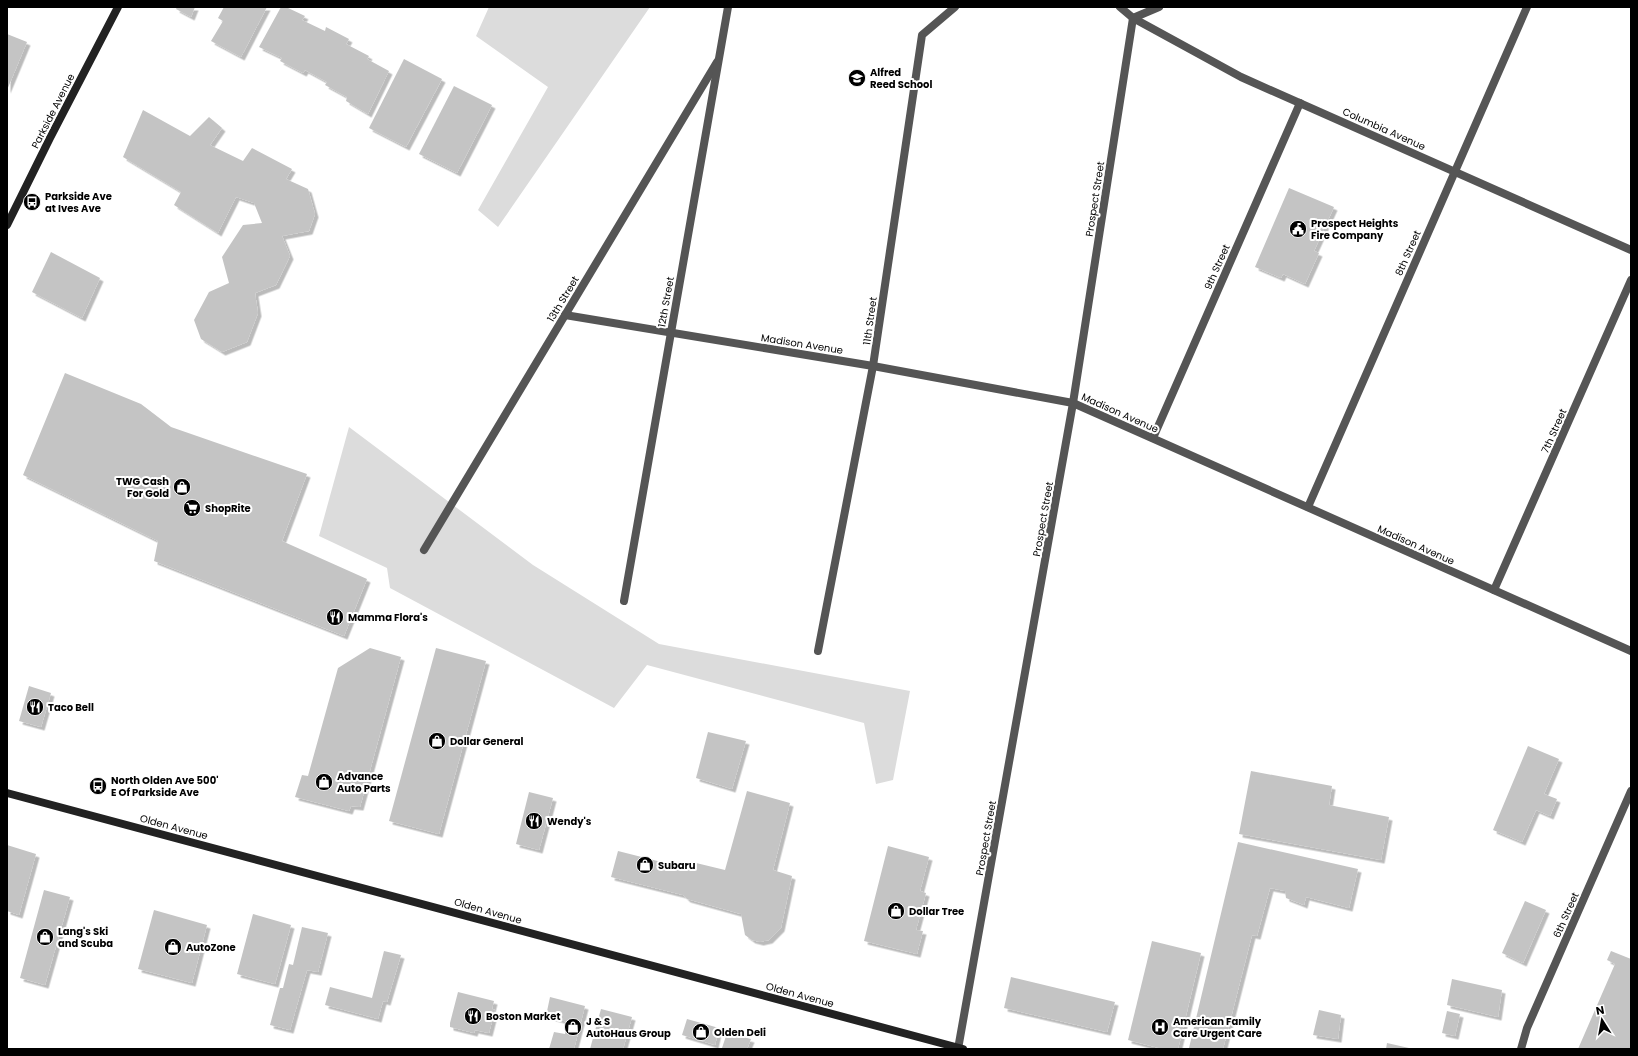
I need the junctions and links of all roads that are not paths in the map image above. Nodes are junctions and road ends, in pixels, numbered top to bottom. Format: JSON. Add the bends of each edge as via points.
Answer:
{"nodes":[{"id":1,"x":118,"y":7,"type":"edge"},
{"id":2,"x":728,"y":7,"type":"edge"},
{"id":3,"x":955,"y":7,"type":"edge"},
{"id":4,"x":1120,"y":7,"type":"edge"},
{"id":5,"x":1159,"y":7,"type":"edge"},
{"id":6,"x":1527,"y":7,"type":"edge"},
{"id":7,"x":1133,"y":18,"type":"junction"},
{"id":8,"x":719,"y":58,"type":"junction"},
{"id":9,"x":1300,"y":103,"type":"junction"},
{"id":10,"x":1454,"y":172,"type":"junction"},
{"id":11,"x":7,"y":225,"type":"edge"},
{"id":12,"x":1631,"y":250,"type":"edge"},
{"id":13,"x":1631,"y":280,"type":"edge"},
{"id":14,"x":565,"y":315,"type":"junction"},
{"id":15,"x":671,"y":333,"type":"junction"},
{"id":16,"x":873,"y":366,"type":"junction"},
{"id":17,"x":1074,"y":403,"type":"junction"},
{"id":18,"x":1153,"y":438,"type":"junction"},
{"id":19,"x":1308,"y":508,"type":"junction"},
{"id":20,"x":424,"y":550,"type":"dead end"},
{"id":21,"x":1494,"y":590,"type":"junction"},
{"id":22,"x":624,"y":601,"type":"dead end"},
{"id":23,"x":818,"y":651,"type":"dead end"},
{"id":24,"x":1631,"y":651,"type":"edge"},
{"id":25,"x":1631,"y":791,"type":"edge"},
{"id":26,"x":7,"y":793,"type":"edge"},
{"id":27,"x":960,"y":1049,"type":"edge"},
{"id":28,"x":1521,"y":1049,"type":"edge"}],
"edges":[{"from":1,"to":11,"type":"main road","name":"Parkside Avenue"},
{"from":2,"to":8,"type":"street","name":"12th Street"},
{"from":3,"to":16,"type":"street","name":"11th Street","via":[[922,35]]},
{"from":4,"to":7,"type":"street","name":"Columbia Avenue"},
{"from":5,"to":7,"type":"street"},
{"from":6,"to":10,"type":"street","name":"8th Street"},
{"from":7,"to":9,"type":"street","name":"Columbia Avenue","via":[[1241,77]]},
{"from":7,"to":17,"type":"street","name":"Prospect Street"},
{"from":8,"to":14,"type":"street","name":"13th Street"},
{"from":8,"to":15,"type":"street","name":"12th Street"},
{"from":9,"to":10,"type":"street","name":"Columbia Avenue"},
{"from":9,"to":18,"type":"street","name":"9th Street"},
{"from":10,"to":12,"type":"street","name":"Columbia Avenue"},
{"from":10,"to":19,"type":"street","name":"8th Street"},
{"from":13,"to":21,"type":"street","name":"7th Street"},
{"from":14,"to":15,"type":"street","name":"Madison Avenue"},
{"from":14,"to":20,"type":"street","name":"13th Street"},
{"from":15,"to":16,"type":"street","name":"Madison Avenue"},
{"from":15,"to":22,"type":"street","name":"12th Street"},
{"from":16,"to":17,"type":"street","name":"Madison Avenue"},
{"from":16,"to":23,"type":"street","name":"11th Street"},
{"from":17,"to":18,"type":"street","name":"Madison Avenue"},
{"from":17,"to":27,"type":"street","name":"Prospect Street"},
{"from":18,"to":19,"type":"street","name":"Madison Avenue"},
{"from":19,"to":21,"type":"street","name":"Madison Avenue"},
{"from":21,"to":24,"type":"street","name":"Madison Avenue"},
{"from":25,"to":28,"type":"street","name":"6th Street","via":[[1527,1028]]},
{"from":26,"to":27,"type":"main road","name":"Olden Avenue"}]}
